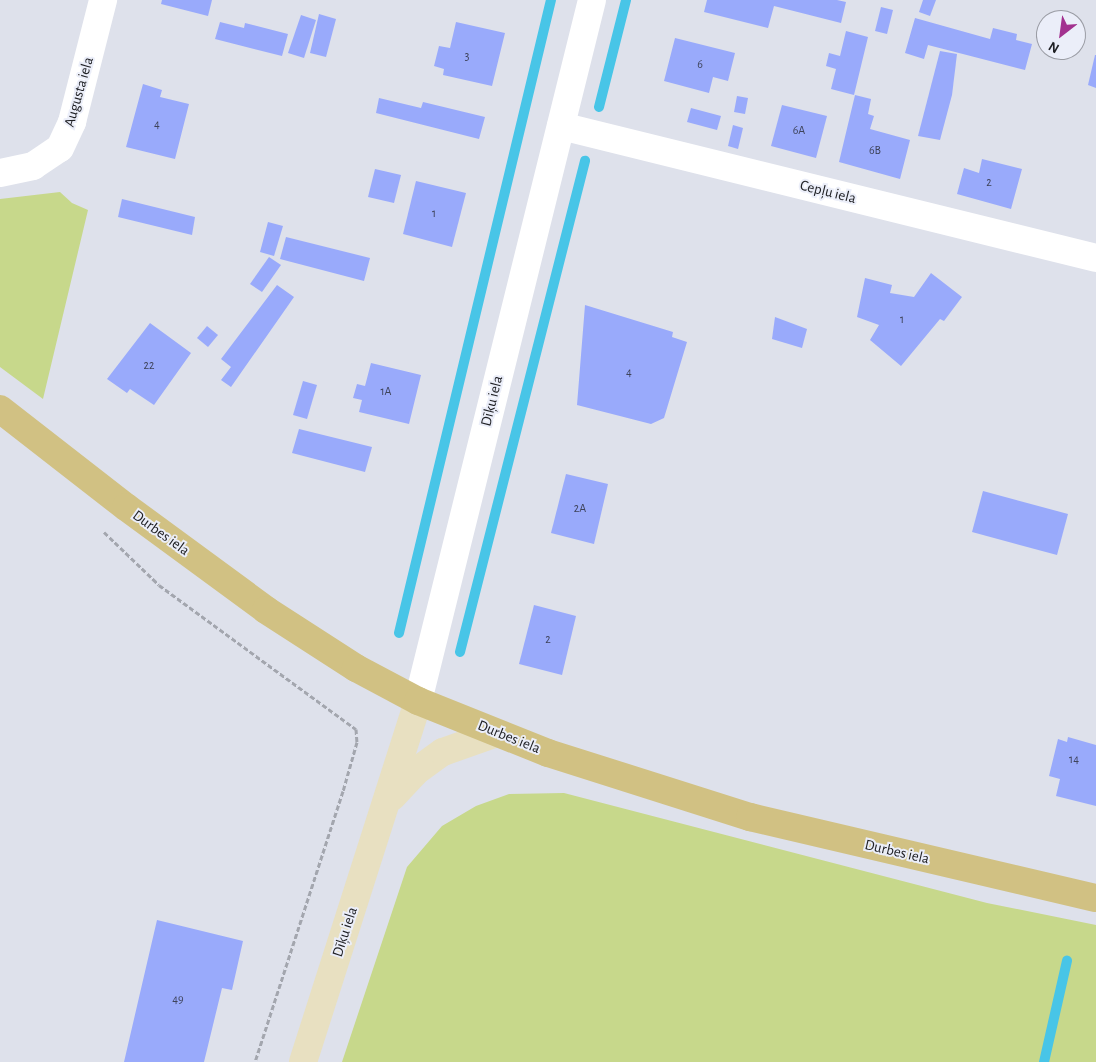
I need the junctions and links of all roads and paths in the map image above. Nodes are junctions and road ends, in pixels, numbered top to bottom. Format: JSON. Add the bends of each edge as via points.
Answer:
{"nodes":[{"id":1,"x":103,"y":0,"type":"edge"},
{"id":2,"x":592,"y":0,"type":"edge"},
{"id":3,"x":561,"y":126,"type":"junction"},
{"id":4,"x":0,"y":173,"type":"edge"},
{"id":5,"x":1096,"y":258,"type":"edge"},
{"id":6,"x":0,"y":409,"type":"edge"},
{"id":7,"x":97,"y":526,"type":"dead end"},
{"id":8,"x":418,"y":701,"type":"junction"},
{"id":9,"x":497,"y":733,"type":"junction"},
{"id":10,"x":388,"y":801,"type":"junction"},
{"id":11,"x":1096,"y":898,"type":"edge"},
{"id":12,"x":255,"y":1062,"type":"edge"},
{"id":13,"x":303,"y":1062,"type":"edge"}],
"edges":[{"from":1,"to":4,"type":"street","name":"Augusta iela","via":[[72,122],[60,148],[33,166]]},
{"from":2,"to":3,"type":"street","name":"Dīķu iela"},
{"from":3,"to":5,"type":"street","name":"Cepļu iela"},
{"from":3,"to":8,"type":"street","name":"Dīķu iela"},
{"from":6,"to":8,"type":"main road","name":"Durbes iela","via":[[266,610],[356,668]]},
{"from":7,"to":12,"type":"path","via":[[159,585],[356,729],[358,742]]},
{"from":8,"to":9,"type":"main road","name":"Durbes iela"},
{"from":8,"to":10,"type":"main road","name":"Dīķu iela"},
{"from":9,"to":10,"type":"main road","name":"Dīķu iela","via":[[443,752],[415,772]]},
{"from":9,"to":11,"type":"main road","name":"Durbes iela","via":[[548,753],[750,817]]},
{"from":10,"to":13,"type":"main road","name":"Dīķu iela"}]}
